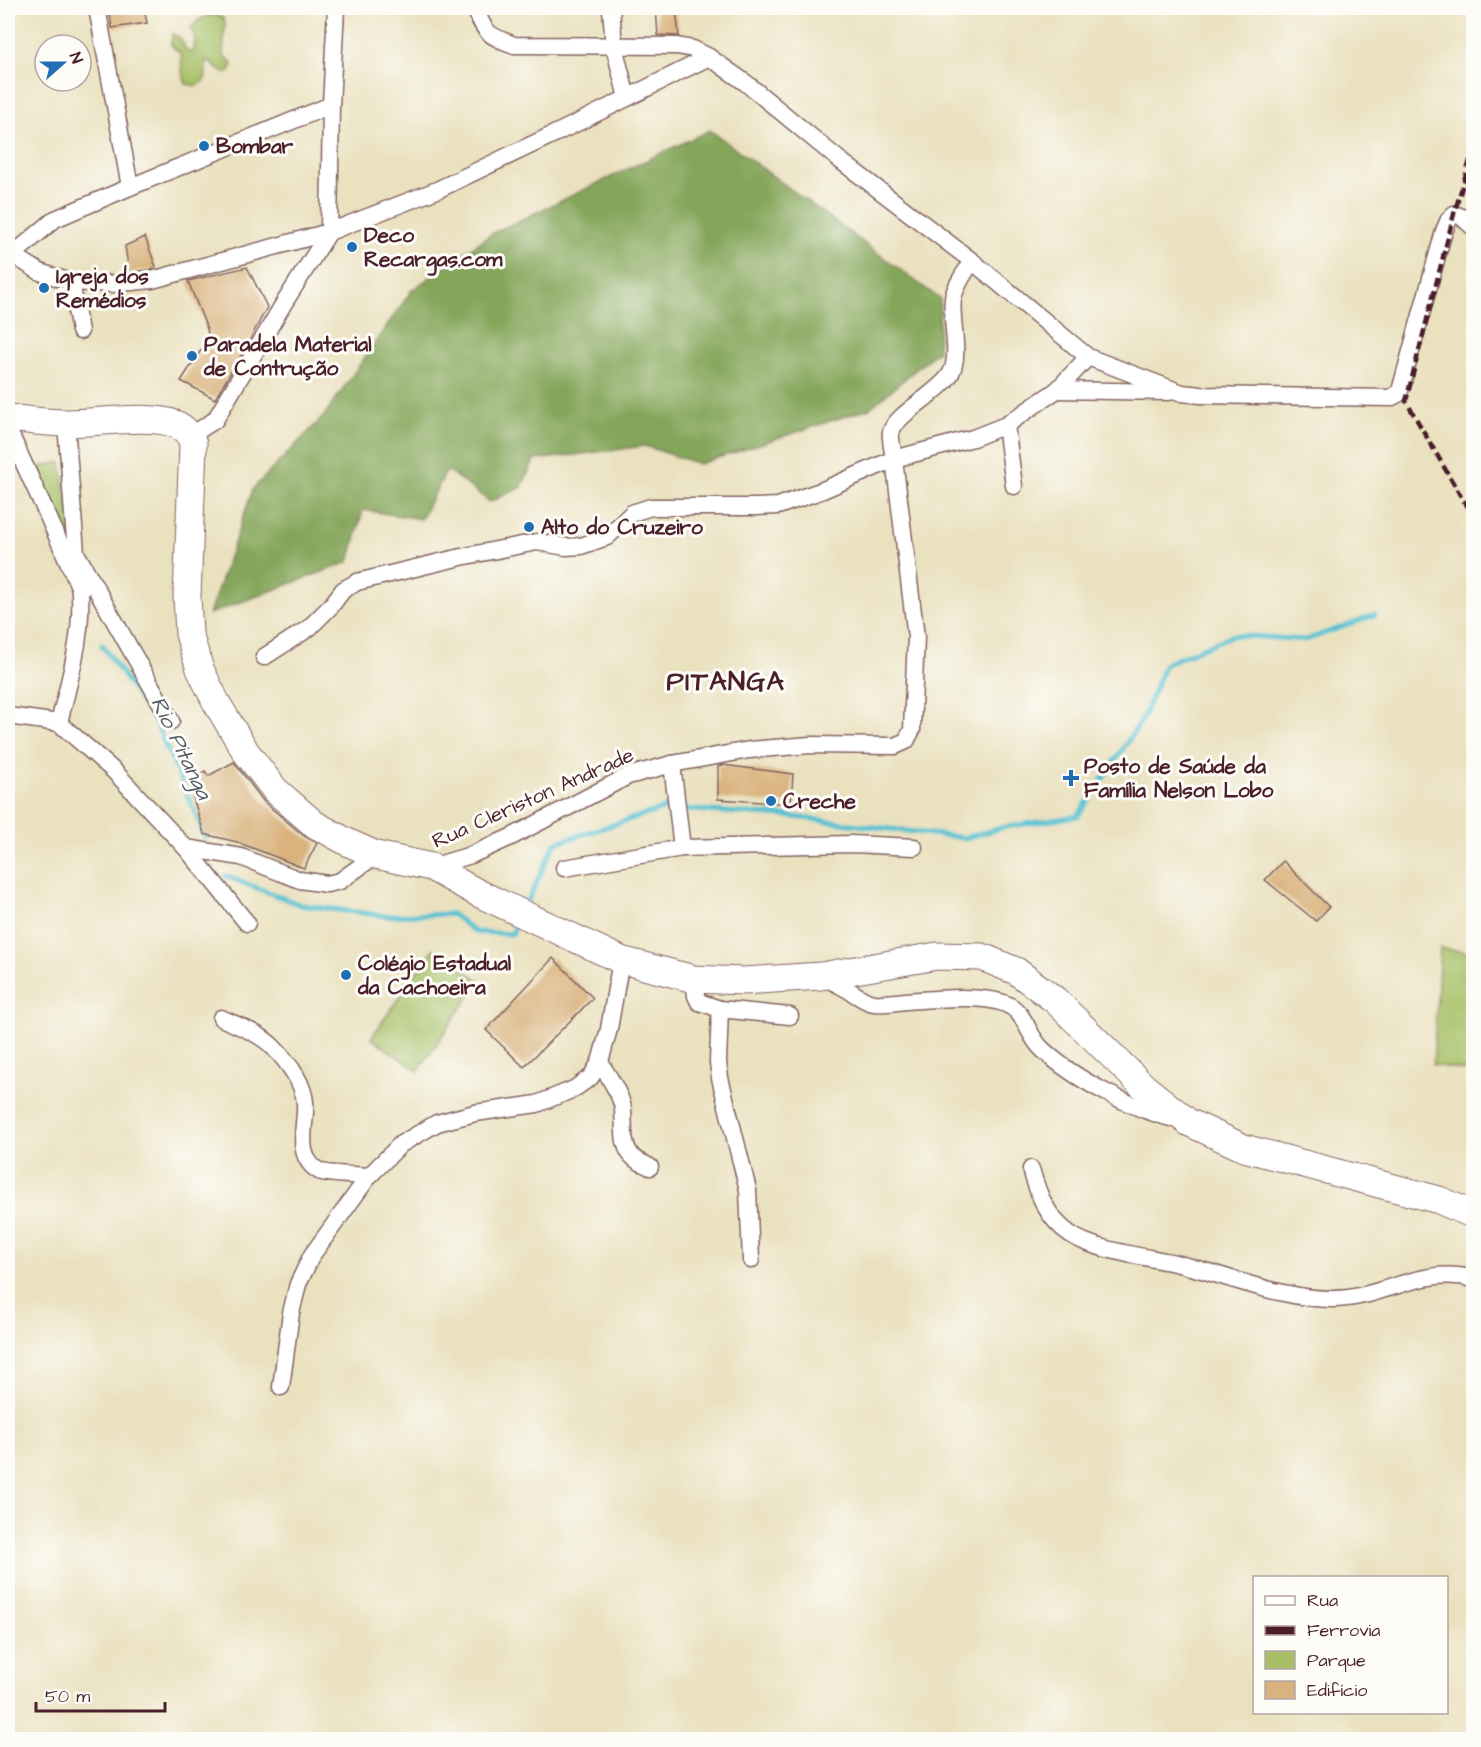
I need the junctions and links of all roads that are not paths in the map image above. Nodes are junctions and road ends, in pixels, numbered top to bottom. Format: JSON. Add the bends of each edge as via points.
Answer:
{"nodes":[{"id":1,"x":97,"y":8,"type":"edge"},
{"id":2,"x":336,"y":8,"type":"edge"},
{"id":3,"x":475,"y":8,"type":"edge"},
{"id":4,"x":611,"y":8,"type":"edge"},
{"id":5,"x":614,"y":46,"type":"junction"},
{"id":6,"x":709,"y":57,"type":"junction"},
{"id":7,"x":627,"y":98,"type":"junction"},
{"id":8,"x":331,"y":105,"type":"junction"},
{"id":9,"x":130,"y":187,"type":"junction"},
{"id":10,"x":1473,"y":228,"type":"edge"},
{"id":11,"x":329,"y":232,"type":"junction"},
{"id":12,"x":9,"y":255,"type":"edge"},
{"id":13,"x":972,"y":261,"type":"junction"},
{"id":14,"x":71,"y":282,"type":"junction"},
{"id":15,"x":80,"y":331,"type":"dead end"},
{"id":16,"x":1088,"y":357,"type":"junction"},
{"id":17,"x":1057,"y":390,"type":"junction"},
{"id":18,"x":1182,"y":393,"type":"junction"},
{"id":19,"x":8,"y":418,"type":"edge"},
{"id":20,"x":66,"y":424,"type":"junction"},
{"id":21,"x":1006,"y":425,"type":"junction"},
{"id":22,"x":8,"y":429,"type":"edge"},
{"id":23,"x":190,"y":436,"type":"junction"},
{"id":24,"x":894,"y":459,"type":"junction"},
{"id":25,"x":1014,"y":486,"type":"dead end"},
{"id":26,"x":76,"y":553,"type":"junction"},
{"id":27,"x":81,"y":591,"type":"junction"},
{"id":28,"x":264,"y":657,"type":"dead end"},
{"id":29,"x":8,"y":716,"type":"edge"},
{"id":30,"x":171,"y":721,"type":"dead end"},
{"id":31,"x":59,"y":723,"type":"junction"},
{"id":32,"x":672,"y":764,"type":"junction"},
{"id":33,"x":914,"y":846,"type":"dead end"},
{"id":34,"x":186,"y":848,"type":"junction"},
{"id":35,"x":682,"y":848,"type":"junction"},
{"id":36,"x":376,"y":855,"type":"junction"},
{"id":37,"x":431,"y":867,"type":"junction"},
{"id":38,"x":564,"y":868,"type":"dead end"},
{"id":39,"x":247,"y":923,"type":"dead end"},
{"id":40,"x":621,"y":960,"type":"junction"},
{"id":41,"x":821,"y":976,"type":"junction"},
{"id":42,"x":694,"y":979,"type":"junction"},
{"id":43,"x":720,"y":1009,"type":"junction"},
{"id":44,"x":790,"y":1016,"type":"dead end"},
{"id":45,"x":221,"y":1018,"type":"dead end"},
{"id":46,"x":600,"y":1062,"type":"junction"},
{"id":47,"x":1188,"y":1122,"type":"junction"},
{"id":48,"x":650,"y":1167,"type":"dead end"},
{"id":49,"x":1031,"y":1169,"type":"dead end"},
{"id":50,"x":369,"y":1176,"type":"junction"},
{"id":51,"x":1473,"y":1215,"type":"edge"},
{"id":52,"x":751,"y":1260,"type":"dead end"},
{"id":53,"x":1473,"y":1279,"type":"edge"},
{"id":54,"x":281,"y":1387,"type":"dead end"}],
"edges":[{"from":1,"to":9,"type":"street"},
{"from":2,"to":8,"type":"street"},
{"from":3,"to":5,"type":"street","via":[[483,27],[495,38],[514,45]]},
{"from":4,"to":5,"type":"street"},
{"from":5,"to":6,"type":"street","via":[[677,46],[693,48]]},
{"from":5,"to":7,"type":"street"},
{"from":6,"to":7,"type":"street"},
{"from":6,"to":13,"type":"street"},
{"from":7,"to":11,"type":"street","via":[[437,190]]},
{"from":8,"to":9,"type":"street"},
{"from":8,"to":11,"type":"street"},
{"from":9,"to":12,"type":"street","via":[[55,219]]},
{"from":10,"to":18,"type":"street","via":[[1454,214],[1449,219],[1400,391],[1394,397]]},
{"from":11,"to":14,"type":"street","via":[[152,280]]},
{"from":11,"to":23,"type":"street","via":[[215,420]]},
{"from":12,"to":14,"type":"street","via":[[40,272]]},
{"from":13,"to":16,"type":"street"},
{"from":13,"to":24,"type":"street","via":[[953,300],[955,355],[951,372],[934,392],[894,425]]},
{"from":14,"to":15,"type":"street"},
{"from":16,"to":17,"type":"street"},
{"from":16,"to":18,"type":"street"},
{"from":17,"to":18,"type":"street"},
{"from":17,"to":21,"type":"street"},
{"from":19,"to":20,"type":"main road"},
{"from":20,"to":23,"type":"main road","via":[[159,420],[186,429]]},
{"from":20,"to":26,"type":"street"},
{"from":21,"to":24,"type":"street"},
{"from":21,"to":25,"type":"street"},
{"from":22,"to":27,"type":"street"},
{"from":23,"to":36,"type":"main road","via":[[193,444],[187,597],[189,634],[200,669],[246,752],[275,790],[314,824]]},
{"from":24,"to":28,"type":"street","via":[[778,506],[651,507],[632,513],[606,537],[580,546],[537,542],[357,582],[343,590],[309,628]]},
{"from":24,"to":32,"type":"street","name":"Rua Cleriston Andrade","via":[[916,637],[912,730],[906,741],[895,746],[810,744],[759,749]]},
{"from":26,"to":27,"type":"street"},
{"from":26,"to":30,"type":"street"},
{"from":27,"to":31,"type":"street","via":[[79,640]]},
{"from":29,"to":31,"type":"street"},
{"from":31,"to":34,"type":"street","via":[[114,771]]},
{"from":32,"to":35,"type":"street"},
{"from":32,"to":37,"type":"street","name":"Rua Cleriston Andrade","via":[[628,776],[511,837]]},
{"from":33,"to":35,"type":"street"},
{"from":34,"to":36,"type":"street","via":[[241,857],[300,880],[327,885],[340,881]]},
{"from":34,"to":39,"type":"street"},
{"from":35,"to":38,"type":"street"},
{"from":36,"to":37,"type":"main road"},
{"from":37,"to":40,"type":"main road"},
{"from":40,"to":42,"type":"main road"},
{"from":40,"to":46,"type":"street"},
{"from":41,"to":42,"type":"main road","via":[[743,981]]},
{"from":41,"to":47,"type":"street","via":[[872,1003],[968,998],[1002,1002],[1023,1018],[1040,1048],[1091,1084],[1160,1116]]},
{"from":41,"to":47,"type":"main road","via":[[937,956],[990,960],[1016,971],[1055,1000],[1144,1088]]},
{"from":42,"to":43,"type":"street","via":[[699,1002]]},
{"from":43,"to":44,"type":"street"},
{"from":43,"to":52,"type":"street","via":[[718,1062],[748,1190]]},
{"from":45,"to":50,"type":"street","via":[[271,1044],[287,1062],[305,1102],[302,1134],[304,1152],[311,1164],[320,1172]]},
{"from":46,"to":48,"type":"street","via":[[621,1102],[629,1152]]},
{"from":46,"to":50,"type":"street","via":[[591,1077],[574,1089],[537,1104],[437,1123],[401,1144]]},
{"from":47,"to":51,"type":"main road","via":[[1244,1148],[1439,1200]]},
{"from":49,"to":53,"type":"street","via":[[1038,1194],[1052,1218],[1090,1245],[1180,1264],[1296,1296],[1336,1299],[1425,1276],[1458,1275]]},
{"from":50,"to":54,"type":"street","via":[[312,1255],[298,1284]]}]}
